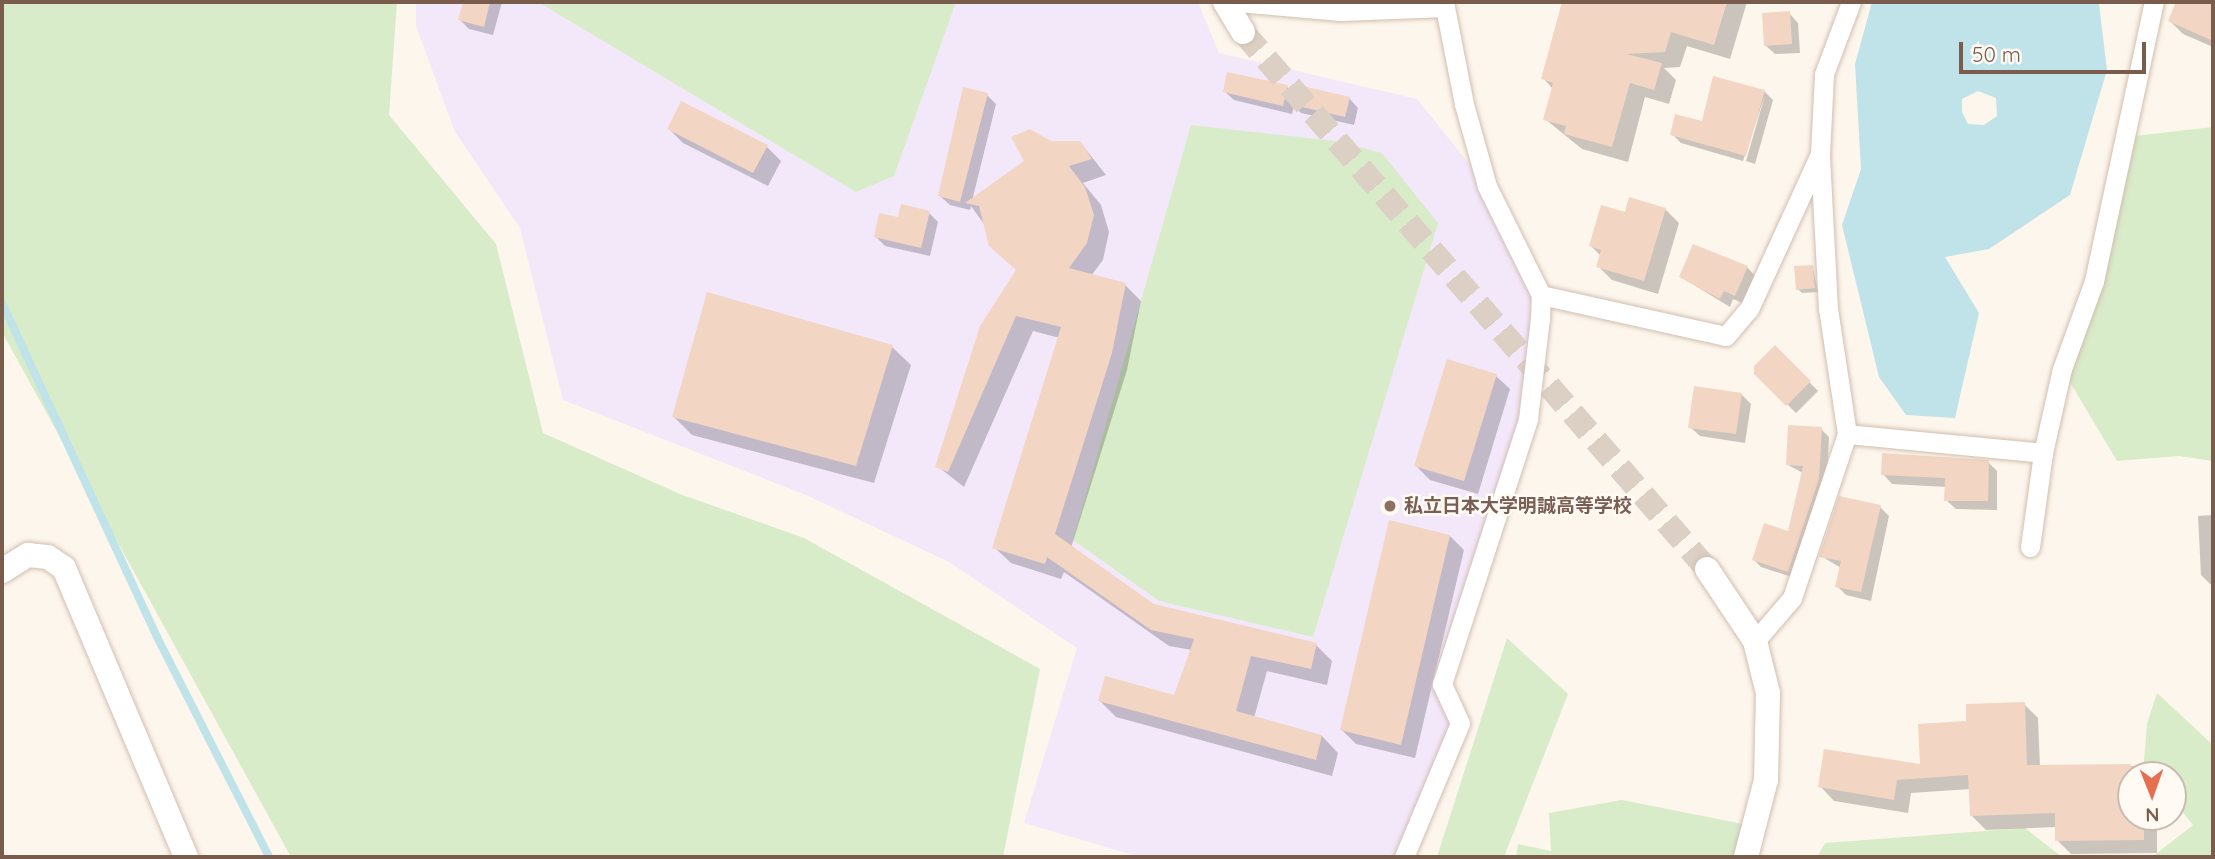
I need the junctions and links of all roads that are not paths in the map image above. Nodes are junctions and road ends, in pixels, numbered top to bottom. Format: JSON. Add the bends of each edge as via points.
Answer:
{"nodes":[{"id":1,"x":1225,"y":2,"type":"edge"},
{"id":2,"x":1238,"y":2,"type":"edge"},
{"id":3,"x":1851,"y":2,"type":"edge"},
{"id":4,"x":2154,"y":2,"type":"edge"},
{"id":5,"x":1444,"y":4,"type":"edge"},
{"id":6,"x":1243,"y":32,"type":"tunnel mouth"},
{"id":7,"x":1820,"y":154,"type":"junction"},
{"id":8,"x":1541,"y":295,"type":"junction"},
{"id":9,"x":1847,"y":434,"type":"junction"},
{"id":10,"x":2043,"y":453,"type":"junction"},
{"id":11,"x":2030,"y":547,"type":"dead end"},
{"id":12,"x":1707,"y":569,"type":"tunnel mouth"},
{"id":13,"x":2,"y":571,"type":"edge"},
{"id":14,"x":1755,"y":641,"type":"junction"},
{"id":15,"x":186,"y":857,"type":"edge"},
{"id":16,"x":1404,"y":857,"type":"edge"},
{"id":17,"x":1746,"y":857,"type":"edge"}],
"edges":[{"from":1,"to":6,"type":"street"},
{"from":2,"to":5,"type":"street","via":[[1341,11]]},
{"from":3,"to":7,"type":"street","via":[[1824,74]]},
{"from":4,"to":10,"type":"street","via":[[2094,281],[2062,369]]},
{"from":5,"to":8,"type":"street","via":[[1464,104],[1488,186]]},
{"from":7,"to":8,"type":"street","via":[[1748,309],[1726,336]]},
{"from":7,"to":9,"type":"street","via":[[1828,309]]},
{"from":8,"to":16,"type":"street","via":[[1528,419],[1442,684],[1460,723]]},
{"from":9,"to":10,"type":"street"},
{"from":9,"to":14,"type":"street","via":[[1792,598]]},
{"from":10,"to":11,"type":"street"},
{"from":12,"to":14,"type":"street"},
{"from":13,"to":15,"type":"street","via":[[28,555],[48,556],[64,568]]},
{"from":14,"to":17,"type":"street","via":[[1768,693],[1770,739],[1766,780]]}]}
